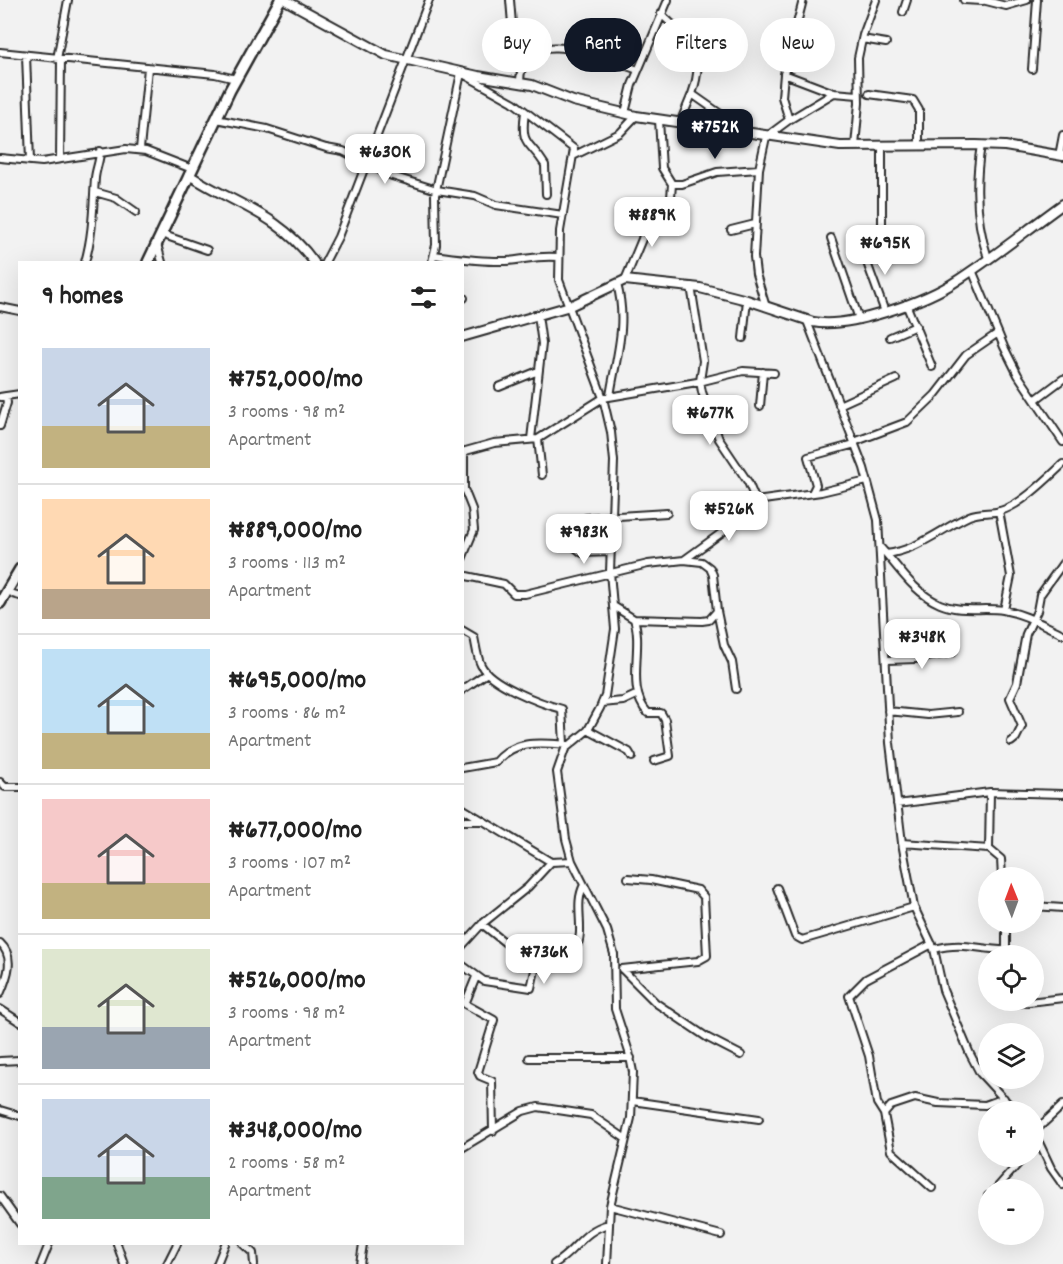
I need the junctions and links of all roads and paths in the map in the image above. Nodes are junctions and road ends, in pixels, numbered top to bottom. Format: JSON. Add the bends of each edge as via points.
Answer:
{"nodes":[{"id":1,"x":68,"y":0,"type":"edge"},
{"id":2,"x":275,"y":0,"type":"edge"},
{"id":3,"x":283,"y":0,"type":"edge"},
{"id":4,"x":429,"y":0,"type":"edge"},
{"id":5,"x":510,"y":0,"type":"edge"},
{"id":6,"x":668,"y":0,"type":"edge"},
{"id":7,"x":803,"y":0,"type":"edge"},
{"id":8,"x":876,"y":0,"type":"edge"},
{"id":9,"x":907,"y":0,"type":"edge"},
{"id":10,"x":964,"y":0,"type":"edge"},
{"id":11,"x":982,"y":0,"type":"edge"},
{"id":12,"x":1027,"y":0,"type":"edge"},
{"id":13,"x":1037,"y":0,"type":"edge"},
{"id":14,"x":903,"y":12,"type":"dead end"},
{"id":15,"x":661,"y":14,"type":"junction"},
{"id":16,"x":512,"y":18,"type":"edge"},
{"id":17,"x":862,"y":39,"type":"junction"},
{"id":18,"x":886,"y":43,"type":"dead end"},
{"id":19,"x":0,"y":52,"type":"edge"},
{"id":20,"x":26,"y":55,"type":"junction"},
{"id":21,"x":59,"y":59,"type":"junction"},
{"id":22,"x":405,"y":60,"type":"junction"},
{"id":23,"x":642,"y":60,"type":"edge"},
{"id":24,"x":148,"y":68,"type":"junction"},
{"id":25,"x":1032,"y":69,"type":"dead end"},
{"id":26,"x":520,"y":72,"type":"edge"},
{"id":27,"x":637,"y":72,"type":"edge"},
{"id":28,"x":461,"y":73,"type":"junction"},
{"id":29,"x":784,"y":74,"type":"junction"},
{"id":30,"x":233,"y":78,"type":"junction"},
{"id":31,"x":520,"y":83,"type":"junction"},
{"id":32,"x":834,"y":93,"type":"junction"},
{"id":33,"x":692,"y":94,"type":"junction"},
{"id":34,"x":869,"y":94,"type":"dead end"},
{"id":35,"x":858,"y":95,"type":"junction"},
{"id":36,"x":525,"y":112,"type":"junction"},
{"id":37,"x":625,"y":113,"type":"junction"},
{"id":38,"x":722,"y":115,"type":"dead end"},
{"id":39,"x":636,"y":116,"type":"junction"},
{"id":40,"x":216,"y":119,"type":"junction"},
{"id":41,"x":659,"y":120,"type":"junction"},
{"id":42,"x":789,"y":120,"type":"junction"},
{"id":43,"x":680,"y":123,"type":"junction"},
{"id":44,"x":1063,"y":135,"type":"edge"},
{"id":45,"x":766,"y":137,"type":"junction"},
{"id":46,"x":919,"y":145,"type":"junction"},
{"id":47,"x":981,"y":145,"type":"junction"},
{"id":48,"x":855,"y":146,"type":"junction"},
{"id":49,"x":882,"y":147,"type":"junction"},
{"id":50,"x":140,"y":149,"type":"junction"},
{"id":51,"x":100,"y":151,"type":"junction"},
{"id":52,"x":575,"y":155,"type":"junction"},
{"id":53,"x":1061,"y":156,"type":"edge"},
{"id":54,"x":0,"y":158,"type":"edge"},
{"id":55,"x":60,"y":158,"type":"junction"},
{"id":56,"x":30,"y":161,"type":"junction"},
{"id":57,"x":366,"y":162,"type":"junction"},
{"id":58,"x":759,"y":169,"type":"junction"},
{"id":59,"x":188,"y":171,"type":"junction"},
{"id":60,"x":672,"y":184,"type":"junction"},
{"id":61,"x":437,"y":190,"type":"junction"},
{"id":62,"x":95,"y":192,"type":"junction"},
{"id":63,"x":546,"y":194,"type":"dead end"},
{"id":64,"x":1063,"y":204,"type":"edge"},
{"id":65,"x":136,"y":212,"type":"dead end"},
{"id":66,"x":563,"y":215,"type":"junction"},
{"id":67,"x":755,"y":224,"type":"junction"},
{"id":68,"x":882,"y":224,"type":"dead end"},
{"id":69,"x":731,"y":230,"type":"dead end"},
{"id":70,"x":831,"y":238,"type":"dead end"},
{"id":71,"x":159,"y":239,"type":"junction"},
{"id":72,"x":862,"y":249,"type":"dead end"},
{"id":73,"x":207,"y":250,"type":"dead end"},
{"id":74,"x":434,"y":255,"type":"junction"},
{"id":75,"x":558,"y":258,"type":"junction"},
{"id":76,"x":988,"y":258,"type":"junction"},
{"id":77,"x":85,"y":261,"type":"edge"},
{"id":78,"x":143,"y":261,"type":"edge"},
{"id":79,"x":148,"y":261,"type":"edge"},
{"id":80,"x":162,"y":261,"type":"edge"},
{"id":81,"x":313,"y":261,"type":"edge"},
{"id":82,"x":326,"y":261,"type":"edge"},
{"id":83,"x":432,"y":261,"type":"edge"},
{"id":84,"x":972,"y":270,"type":"junction"},
{"id":85,"x":625,"y":280,"type":"junction"},
{"id":86,"x":617,"y":284,"type":"junction"},
{"id":87,"x":691,"y":286,"type":"junction"},
{"id":88,"x":747,"y":300,"type":"junction"},
{"id":89,"x":906,"y":304,"type":"junction"},
{"id":90,"x":570,"y":306,"type":"junction"},
{"id":91,"x":766,"y":307,"type":"junction"},
{"id":92,"x":0,"y":309,"type":"edge"},
{"id":93,"x":18,"y":311,"type":"edge"},
{"id":94,"x":885,"y":312,"type":"junction"},
{"id":95,"x":538,"y":315,"type":"junction"},
{"id":96,"x":859,"y":319,"type":"junction"},
{"id":97,"x":807,"y":321,"type":"junction"},
{"id":98,"x":916,"y":326,"type":"junction"},
{"id":99,"x":998,"y":333,"type":"junction"},
{"id":100,"x":464,"y":336,"type":"edge"},
{"id":101,"x":743,"y":338,"type":"dead end"},
{"id":102,"x":890,"y":338,"type":"dead end"},
{"id":103,"x":932,"y":367,"type":"dead end"},
{"id":104,"x":538,"y":371,"type":"junction"},
{"id":105,"x":763,"y":372,"type":"junction"},
{"id":106,"x":774,"y":373,"type":"dead end"},
{"id":107,"x":896,"y":379,"type":"dead end"},
{"id":108,"x":1063,"y":379,"type":"edge"},
{"id":109,"x":700,"y":381,"type":"junction"},
{"id":110,"x":499,"y":387,"type":"dead end"},
{"id":111,"x":18,"y":394,"type":"edge"},
{"id":112,"x":610,"y":396,"type":"junction"},
{"id":113,"x":3,"y":397,"type":"edge"},
{"id":114,"x":603,"y":398,"type":"junction"},
{"id":115,"x":1035,"y":400,"type":"junction"},
{"id":116,"x":839,"y":405,"type":"junction"},
{"id":117,"x":760,"y":406,"type":"dead end"},
{"id":118,"x":0,"y":426,"type":"edge"},
{"id":119,"x":534,"y":439,"type":"junction"},
{"id":120,"x":1063,"y":442,"type":"edge"},
{"id":121,"x":855,"y":443,"type":"junction"},
{"id":122,"x":464,"y":452,"type":"edge"},
{"id":123,"x":1063,"y":464,"type":"edge"},
{"id":124,"x":542,"y":475,"type":"dead end"},
{"id":125,"x":867,"y":481,"type":"junction"},
{"id":126,"x":464,"y":489,"type":"edge"},
{"id":127,"x":812,"y":493,"type":"junction"},
{"id":128,"x":756,"y":501,"type":"junction"},
{"id":129,"x":999,"y":511,"type":"junction"},
{"id":130,"x":667,"y":513,"type":"dead end"},
{"id":131,"x":612,"y":517,"type":"junction"},
{"id":132,"x":586,"y":518,"type":"dead end"},
{"id":133,"x":571,"y":544,"type":"dead end"},
{"id":134,"x":880,"y":548,"type":"junction"},
{"id":135,"x":610,"y":552,"type":"junction"},
{"id":136,"x":464,"y":554,"type":"edge"},
{"id":137,"x":886,"y":554,"type":"junction"},
{"id":138,"x":684,"y":560,"type":"junction"},
{"id":139,"x":1063,"y":563,"type":"edge"},
{"id":140,"x":18,"y":572,"type":"edge"},
{"id":141,"x":610,"y":572,"type":"junction"},
{"id":142,"x":464,"y":575,"type":"edge"},
{"id":143,"x":16,"y":595,"type":"edge"},
{"id":144,"x":0,"y":603,"type":"edge"},
{"id":145,"x":615,"y":607,"type":"junction"},
{"id":146,"x":1004,"y":610,"type":"junction"},
{"id":147,"x":717,"y":611,"type":"junction"},
{"id":148,"x":0,"y":614,"type":"edge"},
{"id":149,"x":1033,"y":618,"type":"junction"},
{"id":150,"x":634,"y":619,"type":"junction"},
{"id":151,"x":464,"y":631,"type":"edge"},
{"id":152,"x":1063,"y":633,"type":"edge"},
{"id":153,"x":953,"y":652,"type":"dead end"},
{"id":154,"x":886,"y":660,"type":"junction"},
{"id":155,"x":487,"y":673,"type":"junction"},
{"id":156,"x":464,"y":689,"type":"edge"},
{"id":157,"x":736,"y":689,"type":"dead end"},
{"id":158,"x":638,"y":694,"type":"junction"},
{"id":159,"x":602,"y":703,"type":"junction"},
{"id":160,"x":888,"y":711,"type":"junction"},
{"id":161,"x":958,"y":712,"type":"dead end"},
{"id":162,"x":588,"y":730,"type":"junction"},
{"id":163,"x":1011,"y":742,"type":"dead end"},
{"id":164,"x":568,"y":745,"type":"junction"},
{"id":165,"x":632,"y":757,"type":"dead end"},
{"id":166,"x":654,"y":761,"type":"dead end"},
{"id":167,"x":464,"y":768,"type":"edge"},
{"id":168,"x":0,"y":783,"type":"edge"},
{"id":169,"x":18,"y":787,"type":"edge"},
{"id":170,"x":990,"y":792,"type":"junction"},
{"id":171,"x":1063,"y":794,"type":"edge"},
{"id":172,"x":897,"y":804,"type":"junction"},
{"id":173,"x":464,"y":809,"type":"edge"},
{"id":174,"x":464,"y":821,"type":"edge"},
{"id":175,"x":483,"y":821,"type":"junction"},
{"id":176,"x":902,"y":843,"type":"junction"},
{"id":177,"x":989,"y":849,"type":"junction"},
{"id":178,"x":572,"y":861,"type":"junction"},
{"id":179,"x":551,"y":862,"type":"junction"},
{"id":180,"x":1001,"y":867,"type":"edge"},
{"id":181,"x":628,"y":878,"type":"dead end"},
{"id":182,"x":584,"y":885,"type":"junction"},
{"id":183,"x":777,"y":888,"type":"dead end"},
{"id":184,"x":914,"y":907,"type":"junction"},
{"id":185,"x":1044,"y":907,"type":"edge"},
{"id":186,"x":1063,"y":908,"type":"edge"},
{"id":187,"x":482,"y":924,"type":"junction"},
{"id":188,"x":0,"y":943,"type":"edge"},
{"id":189,"x":464,"y":944,"type":"edge"},
{"id":190,"x":978,"y":946,"type":"edge"},
{"id":191,"x":933,"y":947,"type":"junction"},
{"id":192,"x":538,"y":957,"type":"junction"},
{"id":193,"x":464,"y":966,"type":"edge"},
{"id":194,"x":619,"y":968,"type":"junction"},
{"id":195,"x":476,"y":977,"type":"junction"},
{"id":196,"x":0,"y":994,"type":"edge"},
{"id":197,"x":1063,"y":998,"type":"edge"},
{"id":198,"x":1044,"y":1000,"type":"edge"},
{"id":199,"x":0,"y":1009,"type":"edge"},
{"id":200,"x":18,"y":1021,"type":"edge"},
{"id":201,"x":741,"y":1055,"type":"dead end"},
{"id":202,"x":529,"y":1058,"type":"dead end"},
{"id":203,"x":631,"y":1058,"type":"junction"},
{"id":204,"x":18,"y":1060,"type":"edge"},
{"id":205,"x":0,"y":1061,"type":"edge"},
{"id":206,"x":1004,"y":1098,"type":"junction"},
{"id":207,"x":632,"y":1101,"type":"junction"},
{"id":208,"x":1007,"y":1101,"type":"edge"},
{"id":209,"x":1063,"y":1105,"type":"edge"},
{"id":210,"x":0,"y":1110,"type":"edge"},
{"id":211,"x":884,"y":1114,"type":"junction"},
{"id":212,"x":18,"y":1115,"type":"edge"},
{"id":213,"x":759,"y":1119,"type":"dead end"},
{"id":214,"x":1044,"y":1123,"type":"edge"},
{"id":215,"x":493,"y":1131,"type":"junction"},
{"id":216,"x":626,"y":1138,"type":"junction"},
{"id":217,"x":464,"y":1147,"type":"edge"},
{"id":218,"x":1044,"y":1153,"type":"edge"},
{"id":219,"x":1015,"y":1167,"type":"edge"},
{"id":220,"x":1004,"y":1179,"type":"edge"},
{"id":221,"x":1063,"y":1185,"type":"edge"},
{"id":222,"x":932,"y":1188,"type":"dead end"},
{"id":223,"x":0,"y":1196,"type":"edge"},
{"id":224,"x":610,"y":1206,"type":"junction"},
{"id":225,"x":18,"y":1221,"type":"edge"},
{"id":226,"x":609,"y":1224,"type":"junction"},
{"id":227,"x":721,"y":1235,"type":"dead end"},
{"id":228,"x":49,"y":1245,"type":"edge"},
{"id":229,"x":117,"y":1245,"type":"edge"},
{"id":230,"x":176,"y":1245,"type":"edge"},
{"id":231,"x":225,"y":1245,"type":"edge"},
{"id":232,"x":244,"y":1245,"type":"edge"},
{"id":233,"x":363,"y":1245,"type":"edge"},
{"id":234,"x":41,"y":1264,"type":"edge"},
{"id":235,"x":124,"y":1264,"type":"edge"},
{"id":236,"x":167,"y":1264,"type":"edge"},
{"id":237,"x":217,"y":1264,"type":"edge"},
{"id":238,"x":254,"y":1264,"type":"edge"},
{"id":239,"x":360,"y":1264,"type":"edge"},
{"id":240,"x":554,"y":1264,"type":"edge"},
{"id":241,"x":607,"y":1264,"type":"edge"}],
"edges":[{"from":1,"to":21,"type":"street"},
{"from":2,"to":30,"type":"main road"},
{"from":3,"to":22,"type":"street","via":[[378,51]]},
{"from":3,"to":30,"type":"main road"},
{"from":4,"to":22,"type":"street"},
{"from":5,"to":16,"type":"street"},
{"from":6,"to":15,"type":"street"},
{"from":7,"to":29,"type":"street"},
{"from":8,"to":17,"type":"street"},
{"from":9,"to":14,"type":"street"},
{"from":10,"to":11,"type":"street"},
{"from":11,"to":12,"type":"street","via":[[1006,6]]},
{"from":13,"to":25,"type":"street"},
{"from":15,"to":23,"type":"street"},
{"from":15,"to":33,"type":"street","via":[[695,48],[699,74]]},
{"from":17,"to":18,"type":"street"},
{"from":17,"to":35,"type":"street"},
{"from":19,"to":20,"type":"street"},
{"from":20,"to":21,"type":"street"},
{"from":20,"to":56,"type":"street"},
{"from":21,"to":24,"type":"street"},
{"from":21,"to":55,"type":"street"},
{"from":22,"to":28,"type":"street"},
{"from":22,"to":57,"type":"street"},
{"from":24,"to":30,"type":"street"},
{"from":24,"to":50,"type":"street"},
{"from":26,"to":31,"type":"street"},
{"from":27,"to":37,"type":"street"},
{"from":28,"to":31,"type":"street"},
{"from":28,"to":36,"type":"street"},
{"from":28,"to":61,"type":"street"},
{"from":29,"to":32,"type":"street"},
{"from":29,"to":42,"type":"street","via":[[782,97]]},
{"from":30,"to":40,"type":"main road"},
{"from":30,"to":59,"type":"main road"},
{"from":31,"to":37,"type":"street"},
{"from":32,"to":35,"type":"street"},
{"from":32,"to":42,"type":"street"},
{"from":33,"to":38,"type":"street"},
{"from":33,"to":43,"type":"street"},
{"from":34,"to":46,"type":"street","via":[[913,100],[919,110]]},
{"from":35,"to":48,"type":"street"},
{"from":36,"to":52,"type":"street","via":[[570,145]]},
{"from":36,"to":63,"type":"street","via":[[523,132],[530,150],[545,165]]},
{"from":37,"to":39,"type":"street"},
{"from":39,"to":41,"type":"street"},
{"from":39,"to":52,"type":"street","via":[[620,133]]},
{"from":40,"to":57,"type":"street","via":[[267,129],[343,151]]},
{"from":40,"to":59,"type":"main road"},
{"from":41,"to":43,"type":"street"},
{"from":41,"to":60,"type":"street","via":[[662,168]]},
{"from":42,"to":45,"type":"street"},
{"from":43,"to":45,"type":"street"},
{"from":44,"to":53,"type":"street"},
{"from":45,"to":48,"type":"street"},
{"from":45,"to":58,"type":"street"},
{"from":46,"to":47,"type":"street"},
{"from":46,"to":49,"type":"street"},
{"from":47,"to":53,"type":"street"},
{"from":47,"to":76,"type":"street","via":[[979,225]]},
{"from":48,"to":49,"type":"street"},
{"from":49,"to":68,"type":"street"},
{"from":50,"to":51,"type":"street"},
{"from":50,"to":59,"type":"street"},
{"from":51,"to":55,"type":"street"},
{"from":51,"to":62,"type":"street"},
{"from":52,"to":66,"type":"street"},
{"from":54,"to":56,"type":"street"},
{"from":55,"to":56,"type":"street"},
{"from":57,"to":61,"type":"street","via":[[392,176]]},
{"from":57,"to":82,"type":"street"},
{"from":58,"to":60,"type":"street","via":[[717,172]]},
{"from":58,"to":67,"type":"street"},
{"from":59,"to":71,"type":"main road"},
{"from":59,"to":78,"type":"main road"},
{"from":59,"to":81,"type":"street","via":[[272,221],[293,237]]},
{"from":60,"to":85,"type":"street","via":[[670,211],[645,225]]},
{"from":61,"to":66,"type":"street","via":[[475,196],[496,205]]},
{"from":61,"to":74,"type":"street"},
{"from":62,"to":65,"type":"street","via":[[116,198]]},
{"from":62,"to":77,"type":"street"},
{"from":64,"to":76,"type":"street"},
{"from":66,"to":75,"type":"street"},
{"from":67,"to":69,"type":"street"},
{"from":67,"to":91,"type":"street","via":[[756,274]]},
{"from":70,"to":96,"type":"street"},
{"from":71,"to":73,"type":"street"},
{"from":71,"to":79,"type":"main road"},
{"from":71,"to":80,"type":"street"},
{"from":72,"to":94,"type":"street"},
{"from":74,"to":75,"type":"street","via":[[483,261],[537,255]]},
{"from":74,"to":83,"type":"street"},
{"from":75,"to":90,"type":"street","via":[[559,280]]},
{"from":76,"to":84,"type":"street"},
{"from":84,"to":89,"type":"street","via":[[945,288]]},
{"from":84,"to":99,"type":"street"},
{"from":85,"to":86,"type":"street"},
{"from":85,"to":87,"type":"street"},
{"from":86,"to":90,"type":"street"},
{"from":86,"to":112,"type":"street","via":[[623,309],[622,334]]},
{"from":87,"to":88,"type":"street"},
{"from":87,"to":109,"type":"street","via":[[704,361]]},
{"from":88,"to":91,"type":"street"},
{"from":88,"to":101,"type":"street"},
{"from":89,"to":94,"type":"street"},
{"from":89,"to":98,"type":"street"},
{"from":90,"to":95,"type":"street"},
{"from":90,"to":114,"type":"street"},
{"from":91,"to":97,"type":"street"},
{"from":92,"to":93,"type":"street"},
{"from":94,"to":96,"type":"street"},
{"from":95,"to":100,"type":"street"},
{"from":95,"to":104,"type":"street","via":[[543,344]]},
{"from":96,"to":97,"type":"street","via":[[836,324]]},
{"from":97,"to":116,"type":"street"},
{"from":98,"to":102,"type":"street"},
{"from":98,"to":103,"type":"street"},
{"from":99,"to":115,"type":"street"},
{"from":99,"to":121,"type":"street","via":[[966,355],[935,395],[907,422]]},
{"from":104,"to":110,"type":"street"},
{"from":104,"to":119,"type":"street"},
{"from":105,"to":106,"type":"street"},
{"from":105,"to":109,"type":"street","via":[[743,371]]},
{"from":105,"to":117,"type":"street"},
{"from":107,"to":116,"type":"street"},
{"from":108,"to":115,"type":"street"},
{"from":109,"to":112,"type":"street"},
{"from":109,"to":128,"type":"street","via":[[719,438]]},
{"from":111,"to":113,"type":"street"},
{"from":112,"to":114,"type":"street"},
{"from":113,"to":118,"type":"street","via":[[7,403]]},
{"from":114,"to":119,"type":"street"},
{"from":114,"to":131,"type":"street","via":[[613,451]]},
{"from":115,"to":120,"type":"street"},
{"from":116,"to":121,"type":"street"},
{"from":119,"to":122,"type":"street","via":[[494,443]]},
{"from":119,"to":124,"type":"street"},
{"from":121,"to":125,"type":"street"},
{"from":121,"to":127,"type":"street","via":[[808,457],[816,484]]},
{"from":123,"to":129,"type":"street","via":[[1043,483]]},
{"from":125,"to":127,"type":"street"},
{"from":125,"to":134,"type":"street","via":[[878,520]]},
{"from":126,"to":136,"type":"street","via":[[472,509],[474,530]]},
{"from":127,"to":128,"type":"street"},
{"from":128,"to":138,"type":"street","via":[[731,526]]},
{"from":129,"to":137,"type":"street","via":[[968,517],[906,551]]},
{"from":129,"to":146,"type":"street","via":[[1011,576]]},
{"from":130,"to":131,"type":"street"},
{"from":131,"to":132,"type":"street"},
{"from":131,"to":135,"type":"street"},
{"from":133,"to":135,"type":"street","via":[[582,553]]},
{"from":134,"to":137,"type":"street"},
{"from":134,"to":154,"type":"street"},
{"from":135,"to":141,"type":"street"},
{"from":137,"to":146,"type":"street","via":[[902,574],[940,604],[957,609]]},
{"from":138,"to":141,"type":"street"},
{"from":138,"to":147,"type":"street","via":[[702,562],[710,568]]},
{"from":139,"to":149,"type":"street","via":[[1042,590]]},
{"from":140,"to":144,"type":"main road"},
{"from":141,"to":142,"type":"street","via":[[519,594],[504,584]]},
{"from":141,"to":145,"type":"street"},
{"from":143,"to":148,"type":"main road"},
{"from":145,"to":150,"type":"street"},
{"from":145,"to":159,"type":"street","via":[[614,645]]},
{"from":146,"to":149,"type":"street"},
{"from":147,"to":150,"type":"street","via":[[709,620],[702,621]]},
{"from":147,"to":157,"type":"street"},
{"from":149,"to":152,"type":"street"},
{"from":149,"to":163,"type":"street","via":[[1010,698],[1022,726]]},
{"from":150,"to":158,"type":"street","via":[[638,630]]},
{"from":151,"to":155,"type":"street","via":[[474,637],[481,666]]},
{"from":153,"to":154,"type":"street"},
{"from":154,"to":160,"type":"street"},
{"from":155,"to":156,"type":"street"},
{"from":155,"to":164,"type":"street","via":[[540,703],[562,709]]},
{"from":158,"to":159,"type":"street","via":[[623,701]]},
{"from":158,"to":166,"type":"street","via":[[646,712],[661,713],[665,720],[670,756]]},
{"from":159,"to":162,"type":"street"},
{"from":160,"to":161,"type":"street","via":[[927,715]]},
{"from":160,"to":172,"type":"street"},
{"from":162,"to":164,"type":"street"},
{"from":162,"to":165,"type":"street"},
{"from":164,"to":167,"type":"street","via":[[512,747],[496,762]]},
{"from":164,"to":178,"type":"street","via":[[557,772]]},
{"from":168,"to":169,"type":"street"},
{"from":170,"to":171,"type":"street"},
{"from":170,"to":172,"type":"street"},
{"from":170,"to":177,"type":"street"},
{"from":172,"to":176,"type":"street"},
{"from":173,"to":175,"type":"street"},
{"from":174,"to":175,"type":"street"},
{"from":175,"to":179,"type":"street"},
{"from":176,"to":177,"type":"street"},
{"from":176,"to":184,"type":"street"},
{"from":177,"to":180,"type":"street","via":[[1001,859]]},
{"from":178,"to":179,"type":"street"},
{"from":178,"to":182,"type":"street"},
{"from":179,"to":187,"type":"street","via":[[528,887]]},
{"from":181,"to":194,"type":"street","via":[[698,890],[704,897],[707,956],[698,962]]},
{"from":182,"to":192,"type":"street","via":[[579,896],[576,950],[567,955]]},
{"from":182,"to":194,"type":"street","via":[[607,930]]},
{"from":183,"to":184,"type":"street","via":[[795,936],[802,940]]},
{"from":184,"to":191,"type":"street"},
{"from":185,"to":186,"type":"street"},
{"from":187,"to":189,"type":"street"},
{"from":187,"to":192,"type":"street","via":[[513,949]]},
{"from":188,"to":196,"type":"street","via":[[9,958]]},
{"from":190,"to":191,"type":"street"},
{"from":191,"to":206,"type":"street","via":[[957,1027],[980,1073]]},
{"from":191,"to":211,"type":"street","via":[[866,979],[849,993],[869,1056],[877,1103]]},
{"from":192,"to":195,"type":"street","via":[[530,988]]},
{"from":193,"to":195,"type":"street"},
{"from":194,"to":201,"type":"street","via":[[656,1004]]},
{"from":194,"to":203,"type":"street","via":[[615,1009]]},
{"from":195,"to":215,"type":"street","via":[[465,1004],[495,1020],[478,1072],[492,1081]]},
{"from":197,"to":198,"type":"street"},
{"from":199,"to":200,"type":"street"},
{"from":202,"to":203,"type":"street"},
{"from":203,"to":207,"type":"street"},
{"from":204,"to":205,"type":"street"},
{"from":206,"to":208,"type":"street"},
{"from":206,"to":211,"type":"street","via":[[985,1105],[915,1098],[891,1106]]},
{"from":207,"to":213,"type":"street"},
{"from":207,"to":216,"type":"street"},
{"from":209,"to":214,"type":"street"},
{"from":210,"to":212,"type":"street"},
{"from":211,"to":222,"type":"street","via":[[891,1151]]},
{"from":215,"to":216,"type":"street","via":[[523,1111],[538,1107],[591,1115]]},
{"from":215,"to":217,"type":"street"},
{"from":216,"to":224,"type":"street"},
{"from":218,"to":221,"type":"street"},
{"from":219,"to":220,"type":"street"},
{"from":223,"to":225,"type":"street"},
{"from":224,"to":226,"type":"street"},
{"from":224,"to":227,"type":"street"},
{"from":226,"to":240,"type":"street","via":[[589,1231]]},
{"from":226,"to":241,"type":"street"},
{"from":228,"to":234,"type":"street"},
{"from":229,"to":235,"type":"street"},
{"from":230,"to":236,"type":"street"},
{"from":231,"to":237,"type":"street"},
{"from":232,"to":238,"type":"street","via":[[253,1253]]},
{"from":233,"to":239,"type":"street"}]}
